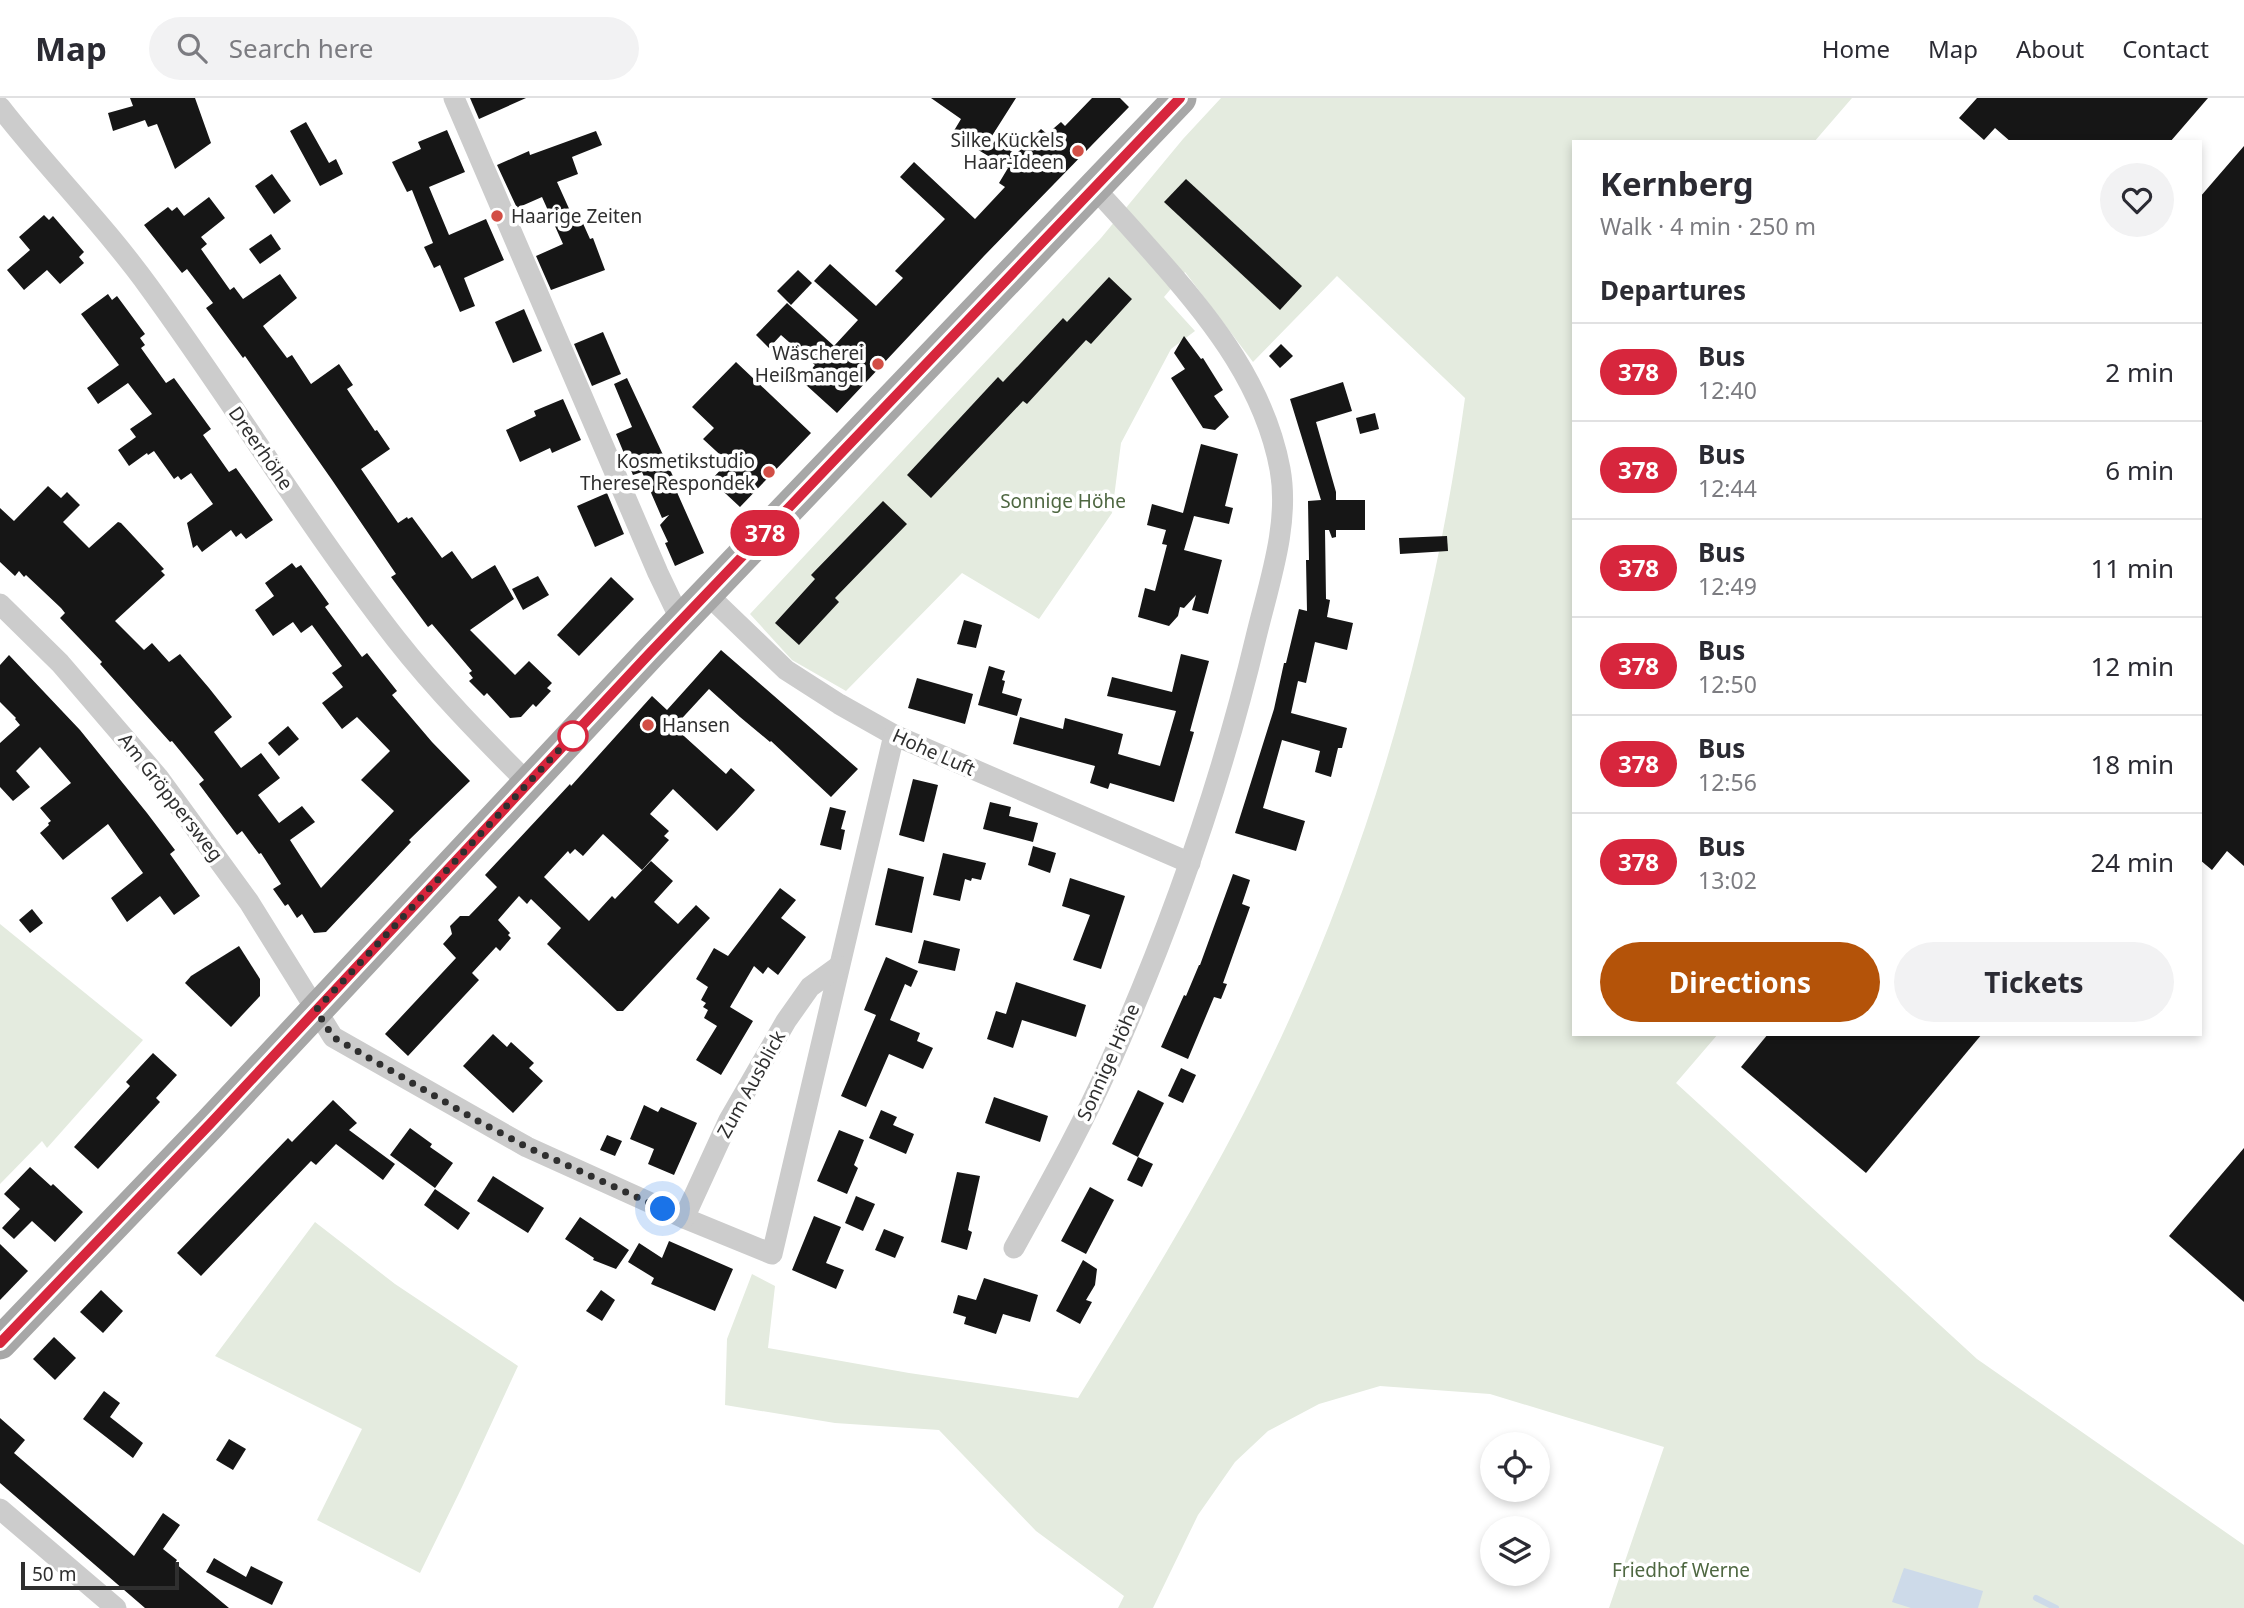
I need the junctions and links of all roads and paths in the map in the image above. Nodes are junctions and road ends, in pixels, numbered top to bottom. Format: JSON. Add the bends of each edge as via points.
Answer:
{"nodes":[{"id":1,"x":454,"y":98,"type":"edge"},
{"id":2,"x":1180,"y":98,"type":"edge"},
{"id":3,"x":0,"y":107,"type":"edge"},
{"id":4,"x":1094,"y":188,"type":"junction"},
{"id":5,"x":707,"y":594,"type":"junction"},
{"id":6,"x":0,"y":604,"type":"edge"},
{"id":7,"x":681,"y":621,"type":"junction"},
{"id":8,"x":894,"y":735,"type":"junction"},
{"id":9,"x":528,"y":783,"type":"junction"},
{"id":10,"x":1191,"y":863,"type":"junction"},
{"id":11,"x":839,"y":966,"type":"junction"},
{"id":12,"x":316,"y":1010,"type":"junction"},
{"id":13,"x":684,"y":1218,"type":"junction"},
{"id":14,"x":1014,"y":1248,"type":"dead end"},
{"id":15,"x":0,"y":1343,"type":"edge"},
{"id":16,"x":0,"y":1509,"type":"edge"},
{"id":17,"x":116,"y":1608,"type":"edge"}],
"edges":[{"from":1,"to":7,"type":"street"},
{"from":2,"to":4,"type":"main road"},
{"from":3,"to":9,"type":"street","name":"Dreerhöhe","via":[[150,287],[396,638],[457,711]]},
{"from":4,"to":5,"type":"main road"},
{"from":4,"to":10,"type":"street","name":"Sonnige Höhe","via":[[1194,300],[1237,361],[1260,403],[1280,470],[1280,533],[1274,563],[1240,702]]},
{"from":5,"to":7,"type":"main road"},
{"from":5,"to":8,"type":"street","name":"Hohe Luft","via":[[786,670]]},
{"from":6,"to":12,"type":"street","name":"Am Gröppersweg","via":[[60,663],[158,777],[249,902]]},
{"from":7,"to":9,"type":"main road"},
{"from":8,"to":10,"type":"street","name":"Hohe Luft"},
{"from":8,"to":11,"type":"street"},
{"from":9,"to":12,"type":"main road"},
{"from":10,"to":14,"type":"street","name":"Sonnige Höhe","via":[[1108,1067]]},
{"from":11,"to":13,"type":"street","name":"Zum Ausblick","via":[[810,987],[786,1021],[729,1120]]},
{"from":11,"to":13,"type":"street","name":"Am Gröppersweg","via":[[772,1254]]},
{"from":12,"to":13,"type":"street","name":"Am Gröppersweg","via":[[333,1037],[478,1121]]},
{"from":12,"to":15,"type":"main road"},
{"from":16,"to":17,"type":"street"}]}
